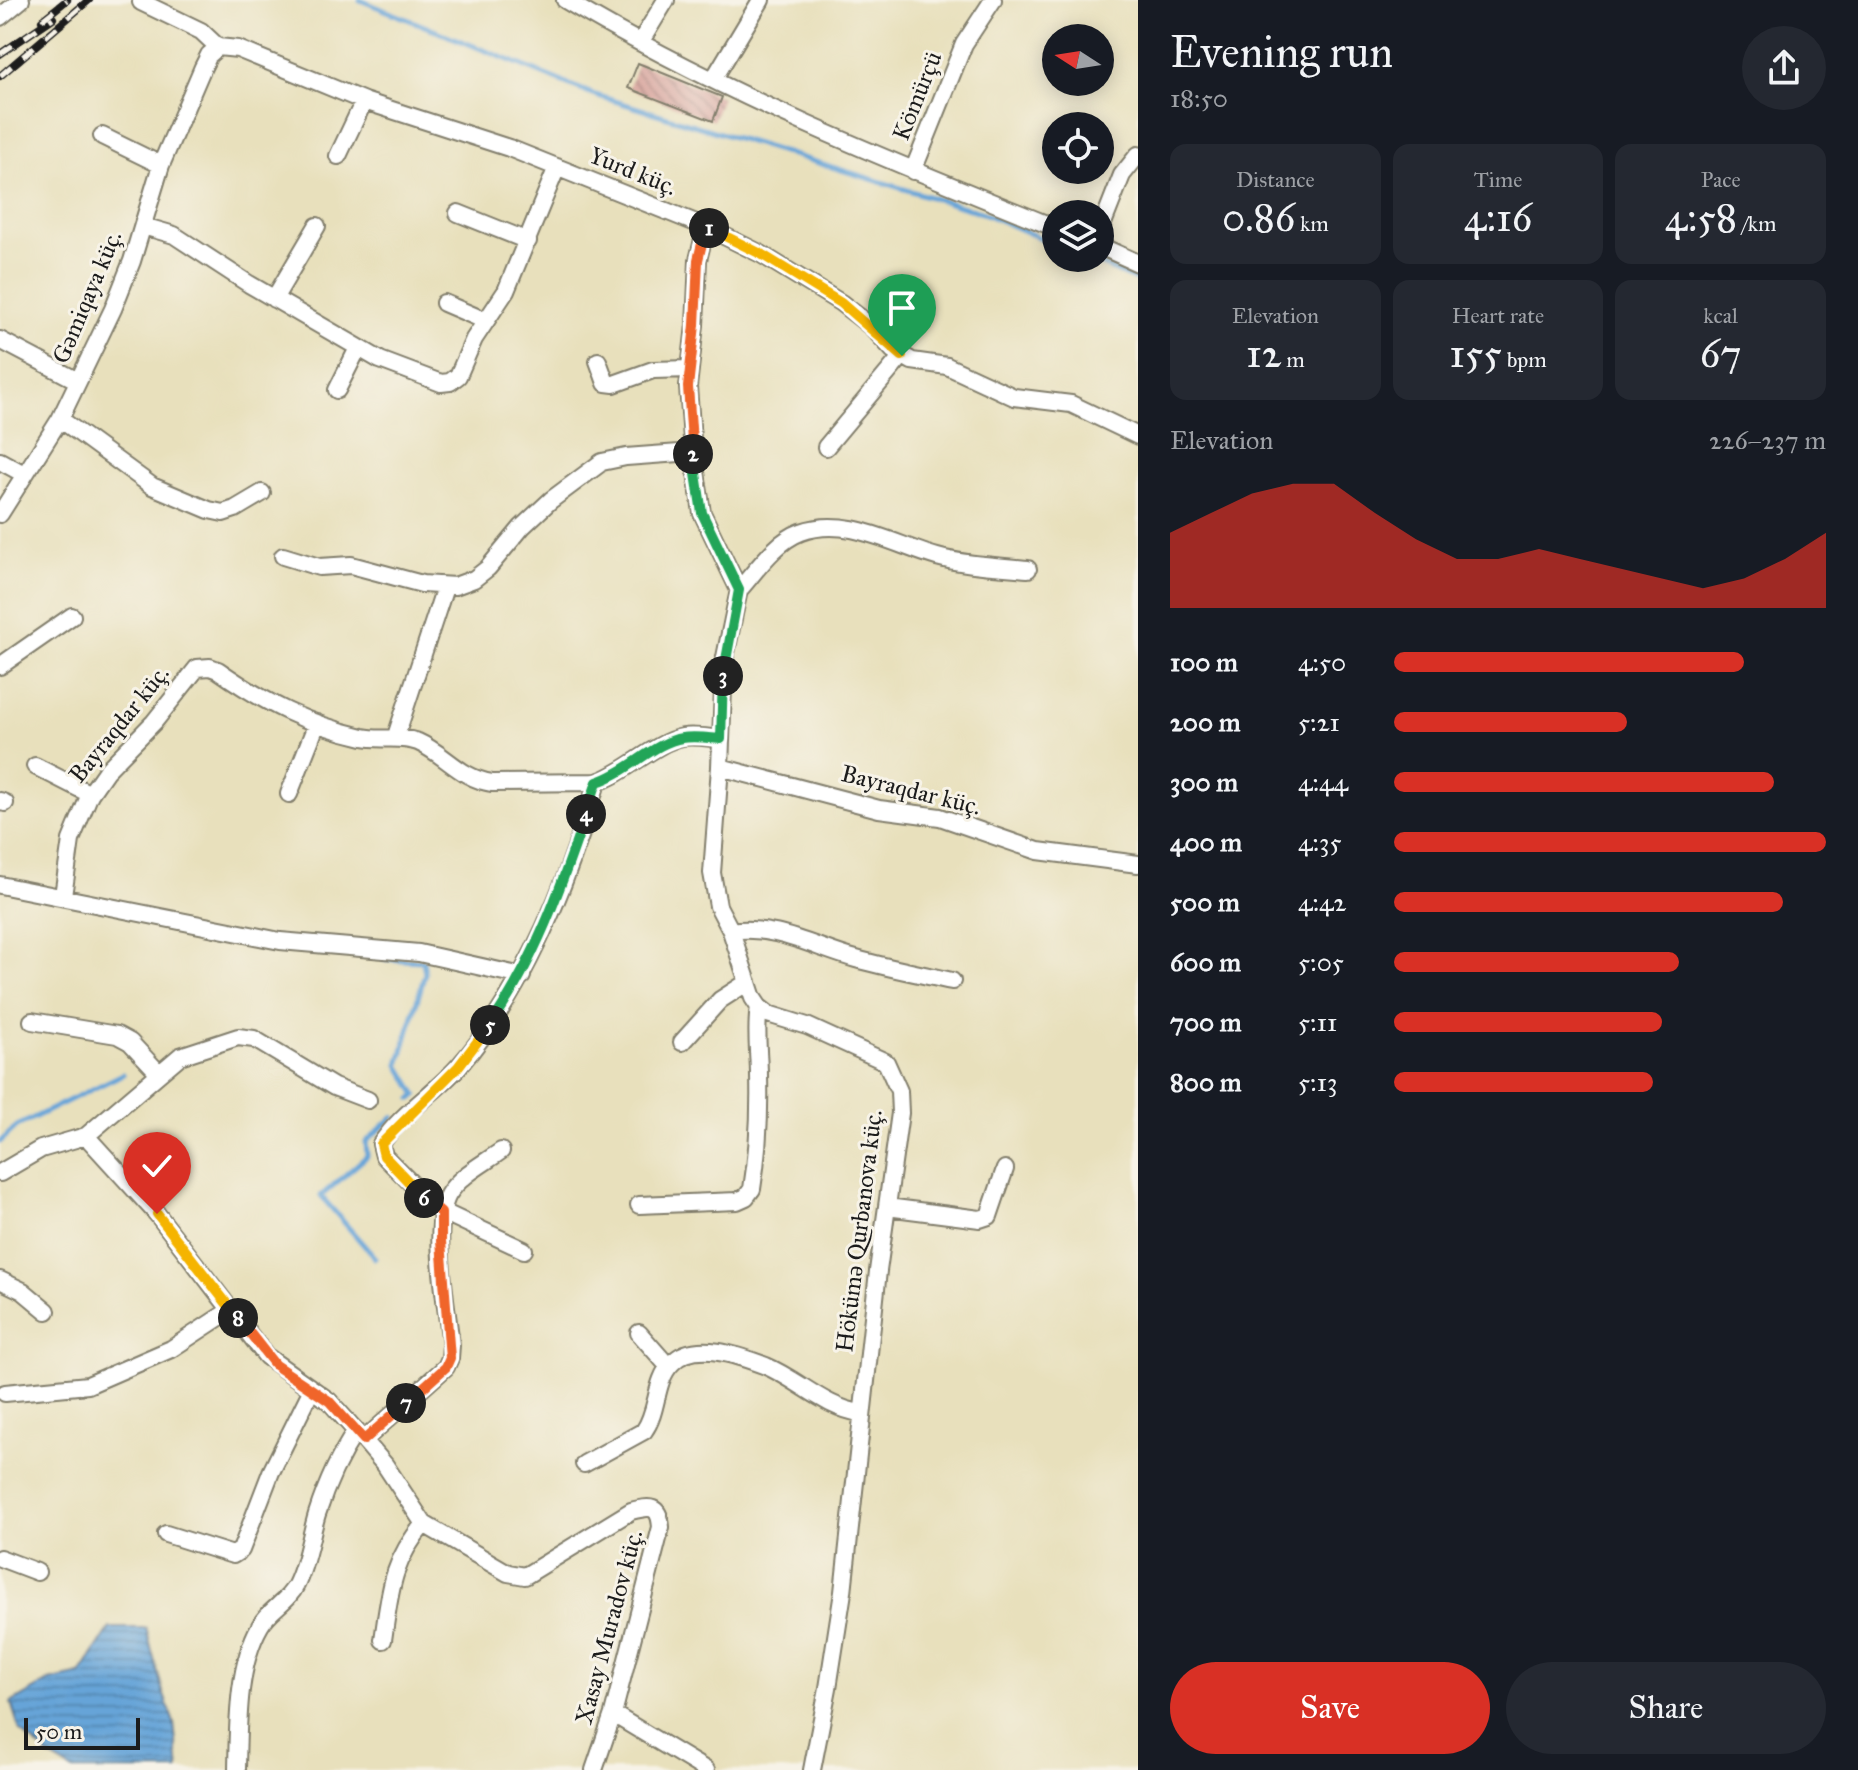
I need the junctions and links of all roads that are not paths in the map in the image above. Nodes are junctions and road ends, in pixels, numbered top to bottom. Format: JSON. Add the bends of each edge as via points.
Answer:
{"nodes":[{"id":1,"x":21,"y":0,"type":"edge"},
{"id":2,"x":565,"y":0,"type":"edge"},
{"id":3,"x":666,"y":0,"type":"edge"},
{"id":4,"x":761,"y":0,"type":"edge"},
{"id":5,"x":993,"y":0,"type":"edge"},
{"id":6,"x":141,"y":2,"type":"edge"},
{"id":7,"x":0,"y":17,"type":"edge"},
{"id":8,"x":641,"y":41,"type":"junction"},
{"id":9,"x":218,"y":47,"type":"junction"},
{"id":10,"x":713,"y":80,"type":"junction"},
{"id":11,"x":364,"y":101,"type":"junction"},
{"id":12,"x":102,"y":136,"type":"dead end"},
{"id":13,"x":1138,"y":155,"type":"edge"},
{"id":14,"x":338,"y":156,"type":"dead end"},
{"id":15,"x":161,"y":165,"type":"junction"},
{"id":16,"x":557,"y":167,"type":"junction"},
{"id":17,"x":913,"y":171,"type":"junction"},
{"id":18,"x":1112,"y":200,"type":"edge"},
{"id":19,"x":458,"y":213,"type":"dead end"},
{"id":20,"x":1042,"y":222,"type":"edge"},
{"id":21,"x":143,"y":226,"type":"junction"},
{"id":22,"x":317,"y":226,"type":"dead end"},
{"id":23,"x":706,"y":227,"type":"junction"},
{"id":24,"x":528,"y":241,"type":"junction"},
{"id":25,"x":1114,"y":252,"type":"edge"},
{"id":26,"x":1138,"y":263,"type":"edge"},
{"id":27,"x":274,"y":299,"type":"junction"},
{"id":28,"x":444,"y":303,"type":"dead end"},
{"id":29,"x":486,"y":321,"type":"junction"},
{"id":30,"x":0,"y":340,"type":"edge"},
{"id":31,"x":358,"y":348,"type":"junction"},
{"id":32,"x":902,"y":356,"type":"junction"},
{"id":33,"x":598,"y":361,"type":"dead end"},
{"id":34,"x":690,"y":369,"type":"junction"},
{"id":35,"x":78,"y":381,"type":"junction"},
{"id":36,"x":337,"y":390,"type":"dead end"},
{"id":37,"x":60,"y":419,"type":"junction"},
{"id":38,"x":1138,"y":436,"type":"edge"},
{"id":39,"x":826,"y":447,"type":"dead end"},
{"id":40,"x":693,"y":452,"type":"junction"},
{"id":41,"x":0,"y":461,"type":"edge"},
{"id":42,"x":24,"y":474,"type":"junction"},
{"id":43,"x":262,"y":493,"type":"dead end"},
{"id":44,"x":0,"y":514,"type":"edge"},
{"id":45,"x":283,"y":556,"type":"dead end"},
{"id":46,"x":1028,"y":569,"type":"dead end"},
{"id":47,"x":445,"y":587,"type":"junction"},
{"id":48,"x":739,"y":590,"type":"junction"},
{"id":49,"x":72,"y":616,"type":"dead end"},
{"id":50,"x":0,"y":666,"type":"edge"},
{"id":51,"x":317,"y":723,"type":"junction"},
{"id":52,"x":396,"y":736,"type":"junction"},
{"id":53,"x":721,"y":739,"type":"junction"},
{"id":54,"x":35,"y":766,"type":"dead end"},
{"id":55,"x":720,"y":767,"type":"junction"},
{"id":56,"x":597,"y":782,"type":"junction"},
{"id":57,"x":90,"y":794,"type":"junction"},
{"id":58,"x":289,"y":794,"type":"dead end"},
{"id":59,"x":1138,"y":864,"type":"edge"},
{"id":60,"x":0,"y":885,"type":"edge"},
{"id":61,"x":63,"y":896,"type":"junction"},
{"id":62,"x":731,"y":931,"type":"junction"},
{"id":63,"x":522,"y":976,"type":"junction"},
{"id":64,"x":952,"y":981,"type":"dead end"},
{"id":65,"x":748,"y":982,"type":"junction"},
{"id":66,"x":759,"y":1007,"type":"junction"},
{"id":67,"x":32,"y":1021,"type":"dead end"},
{"id":68,"x":682,"y":1042,"type":"dead end"},
{"id":69,"x":158,"y":1072,"type":"junction"},
{"id":70,"x":368,"y":1100,"type":"dead end"},
{"id":71,"x":86,"y":1136,"type":"junction"},
{"id":72,"x":501,"y":1151,"type":"dead end"},
{"id":73,"x":1005,"y":1169,"type":"dead end"},
{"id":74,"x":0,"y":1173,"type":"edge"},
{"id":75,"x":639,"y":1205,"type":"dead end"},
{"id":76,"x":887,"y":1207,"type":"junction"},
{"id":77,"x":441,"y":1212,"type":"junction"},
{"id":78,"x":524,"y":1250,"type":"dead end"},
{"id":79,"x":0,"y":1280,"type":"edge"},
{"id":80,"x":232,"y":1309,"type":"junction"},
{"id":81,"x":47,"y":1311,"type":"dead end"},
{"id":82,"x":639,"y":1333,"type":"dead end"},
{"id":83,"x":668,"y":1366,"type":"junction"},
{"id":84,"x":312,"y":1389,"type":"junction"},
{"id":85,"x":5,"y":1393,"type":"dead end"},
{"id":86,"x":861,"y":1413,"type":"junction"},
{"id":87,"x":360,"y":1435,"type":"junction"},
{"id":88,"x":584,"y":1464,"type":"dead end"},
{"id":89,"x":424,"y":1524,"type":"junction"},
{"id":90,"x":166,"y":1534,"type":"dead end"},
{"id":91,"x":0,"y":1558,"type":"edge"},
{"id":92,"x":37,"y":1572,"type":"dead end"},
{"id":93,"x":383,"y":1640,"type":"dead end"},
{"id":94,"x":613,"y":1714,"type":"junction"},
{"id":95,"x":237,"y":1770,"type":"edge"},
{"id":96,"x":594,"y":1770,"type":"edge"},
{"id":97,"x":706,"y":1770,"type":"edge"},
{"id":98,"x":812,"y":1770,"type":"edge"}],
"edges":[{"from":1,"to":7,"type":"street"},
{"from":2,"to":8,"type":"street"},
{"from":3,"to":8,"type":"street"},
{"from":4,"to":10,"type":"street"},
{"from":5,"to":17,"type":"street","name":"Kömürçü","via":[[964,44]]},
{"from":6,"to":9,"type":"street","via":[[201,31]]},
{"from":8,"to":10,"type":"street"},
{"from":9,"to":11,"type":"street","name":"Yurd küç.","via":[[238,49]]},
{"from":9,"to":15,"type":"street","name":"Gəmiqaya küç.","via":[[203,67]]},
{"from":10,"to":17,"type":"street"},
{"from":11,"to":14,"type":"street"},
{"from":11,"to":16,"type":"street","name":"Yurd küç."},
{"from":12,"to":15,"type":"street"},
{"from":13,"to":18,"type":"street"},
{"from":15,"to":21,"type":"street","name":"Gəmiqaya küç."},
{"from":16,"to":23,"type":"street","name":"Yurd küç."},
{"from":16,"to":24,"type":"street"},
{"from":17,"to":20,"type":"street"},
{"from":19,"to":24,"type":"street"},
{"from":21,"to":27,"type":"street","via":[[174,235]]},
{"from":21,"to":35,"type":"street","name":"Gəmiqaya küç.","via":[[113,309]]},
{"from":22,"to":27,"type":"street"},
{"from":23,"to":32,"type":"street","name":"Yurd küç.","via":[[841,303]]},
{"from":23,"to":34,"type":"street","via":[[698,260]]},
{"from":24,"to":29,"type":"street"},
{"from":25,"to":26,"type":"street"},
{"from":27,"to":31,"type":"street"},
{"from":28,"to":29,"type":"street"},
{"from":29,"to":31,"type":"street","via":[[450,382],[396,367]]},
{"from":30,"to":35,"type":"street"},
{"from":31,"to":36,"type":"street"},
{"from":32,"to":38,"type":"street","name":"Yurd küç.","via":[[947,366],[1014,397],[1071,404]]},
{"from":32,"to":39,"type":"street"},
{"from":33,"to":34,"type":"street","via":[[606,383],[614,384],[653,370]]},
{"from":34,"to":40,"type":"street"},
{"from":35,"to":37,"type":"street","name":"Gəmiqaya küç."},
{"from":37,"to":42,"type":"street","name":"Gəmiqaya küç."},
{"from":37,"to":43,"type":"street","via":[[152,486],[209,510],[223,513]]},
{"from":40,"to":47,"type":"street","via":[[602,462],[551,500],[488,568],[474,579]]},
{"from":40,"to":48,"type":"street","via":[[702,513]]},
{"from":41,"to":42,"type":"street"},
{"from":42,"to":44,"type":"street","name":"Gəmiqaya küç."},
{"from":45,"to":47,"type":"street","via":[[319,567],[351,565]]},
{"from":46,"to":48,"type":"street","via":[[963,563],[866,533],[817,527],[782,544]]},
{"from":47,"to":52,"type":"street"},
{"from":48,"to":53,"type":"street","via":[[724,662]]},
{"from":49,"to":50,"type":"street"},
{"from":51,"to":52,"type":"street","name":"Bayraqdar küç.","via":[[376,739]]},
{"from":51,"to":57,"type":"street","name":"Bayraqdar küç.","via":[[277,709],[218,670],[197,668]]},
{"from":51,"to":58,"type":"street"},
{"from":52,"to":56,"type":"street","name":"Bayraqdar küç.","via":[[433,750],[478,781]]},
{"from":53,"to":55,"type":"street"},
{"from":53,"to":56,"type":"street","name":"Bayraqdar küç.","via":[[683,737]]},
{"from":54,"to":57,"type":"street"},
{"from":55,"to":59,"type":"street","name":"Bayraqdar küç.","via":[[879,809],[940,817],[1038,851]]},
{"from":55,"to":62,"type":"street","via":[[712,873],[718,906]]},
{"from":56,"to":63,"type":"street"},
{"from":57,"to":61,"type":"street","name":"Bayraqdar küç.","via":[[71,840]]},
{"from":60,"to":61,"type":"street"},
{"from":61,"to":63,"type":"street","via":[[280,941],[419,953]]},
{"from":62,"to":64,"type":"street","via":[[774,932],[856,959]]},
{"from":62,"to":65,"type":"street"},
{"from":63,"to":77,"type":"street","via":[[458,1067],[381,1144],[384,1156]]},
{"from":65,"to":66,"type":"street"},
{"from":65,"to":68,"type":"street","via":[[720,1000]]},
{"from":66,"to":75,"type":"street","via":[[759,1121],[752,1189],[737,1201]]},
{"from":66,"to":76,"type":"street","name":"Hökümə Qurbanova küç.","via":[[886,1062],[899,1091],[900,1113]]},
{"from":67,"to":69,"type":"street","via":[[117,1035]]},
{"from":69,"to":70,"type":"street","via":[[202,1047],[238,1037],[254,1039],[334,1087]]},
{"from":69,"to":71,"type":"street"},
{"from":71,"to":74,"type":"street","via":[[41,1149]]},
{"from":71,"to":80,"type":"street","name":"Xasay Muradov küç."},
{"from":72,"to":77,"type":"street","via":[[459,1181]]},
{"from":73,"to":76,"type":"street","via":[[989,1216],[980,1219]]},
{"from":76,"to":86,"type":"street","name":"Hökümə Qurbanova küç."},
{"from":77,"to":78,"type":"street"},
{"from":77,"to":87,"type":"street","via":[[450,1358],[446,1367]]},
{"from":79,"to":81,"type":"street"},
{"from":80,"to":84,"type":"street","name":"Xasay Muradov küç.","via":[[266,1356]]},
{"from":80,"to":85,"type":"street","via":[[171,1349],[88,1385]]},
{"from":82,"to":83,"type":"street"},
{"from":83,"to":86,"type":"street","via":[[685,1353],[724,1354],[768,1367],[839,1408]]},
{"from":83,"to":88,"type":"street","via":[[644,1431]]},
{"from":84,"to":87,"type":"street","name":"Xasay Muradov küç."},
{"from":84,"to":90,"type":"street","via":[[271,1472],[241,1550],[233,1555]]},
{"from":86,"to":98,"type":"street","name":"Hökümə Qurbanova küç.","via":[[843,1592]]},
{"from":87,"to":89,"type":"street","name":"Xasay Muradov küç."},
{"from":87,"to":95,"type":"street","via":[[347,1445],[318,1511],[297,1584],[258,1629],[240,1696]]},
{"from":89,"to":93,"type":"street","via":[[397,1564]]},
{"from":89,"to":94,"type":"street","name":"Xasay Muradov küç.","via":[[517,1576],[631,1511],[655,1509],[661,1527]]},
{"from":91,"to":92,"type":"street"},
{"from":94,"to":96,"type":"street","name":"Xasay Muradov küç."},
{"from":94,"to":97,"type":"street"}]}
